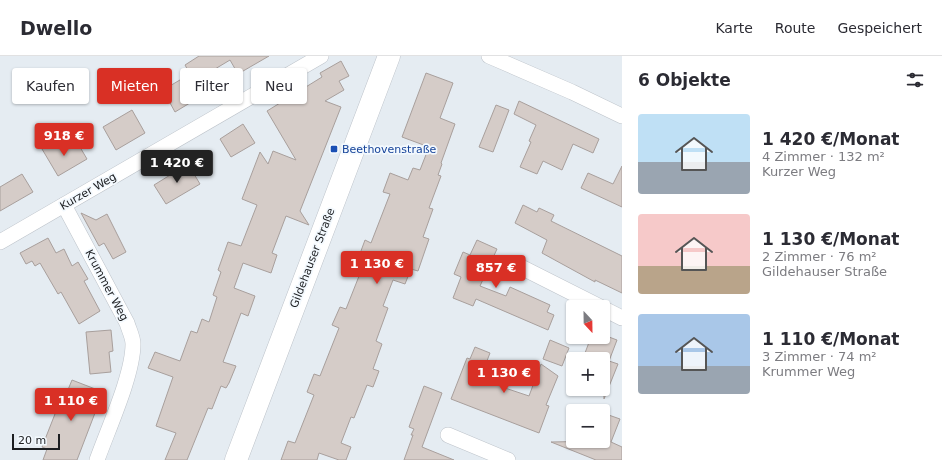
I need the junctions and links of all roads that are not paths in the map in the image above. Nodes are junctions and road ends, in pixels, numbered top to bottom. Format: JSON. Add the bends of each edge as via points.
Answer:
{"nodes":[{"id":1,"x":321,"y":56,"type":"edge"},
{"id":2,"x":389,"y":56,"type":"edge"},
{"id":3,"x":489,"y":56,"type":"edge"},
{"id":4,"x":622,"y":116,"type":"edge"},
{"id":5,"x":64,"y":206,"type":"junction"},
{"id":6,"x":0,"y":242,"type":"edge"},
{"id":7,"x":513,"y":263,"type":"dead end"},
{"id":8,"x":622,"y":318,"type":"edge"},
{"id":9,"x":448,"y":435,"type":"dead end"},
{"id":10,"x":503,"y":459,"type":"edge"},
{"id":11,"x":97,"y":460,"type":"edge"},
{"id":12,"x":236,"y":460,"type":"edge"}],
"edges":[{"from":1,"to":5,"type":"street","name":"Kurzer Weg"},
{"from":2,"to":12,"type":"main road","name":"Gildehauser Straße"},
{"from":3,"to":4,"type":"street"},
{"from":5,"to":6,"type":"street","name":"Kurzer Weg"},
{"from":5,"to":11,"type":"street","name":"Krummer Weg","via":[[128,323],[133,343],[126,379]]},
{"from":7,"to":8,"type":"street"},
{"from":9,"to":10,"type":"street"}]}
